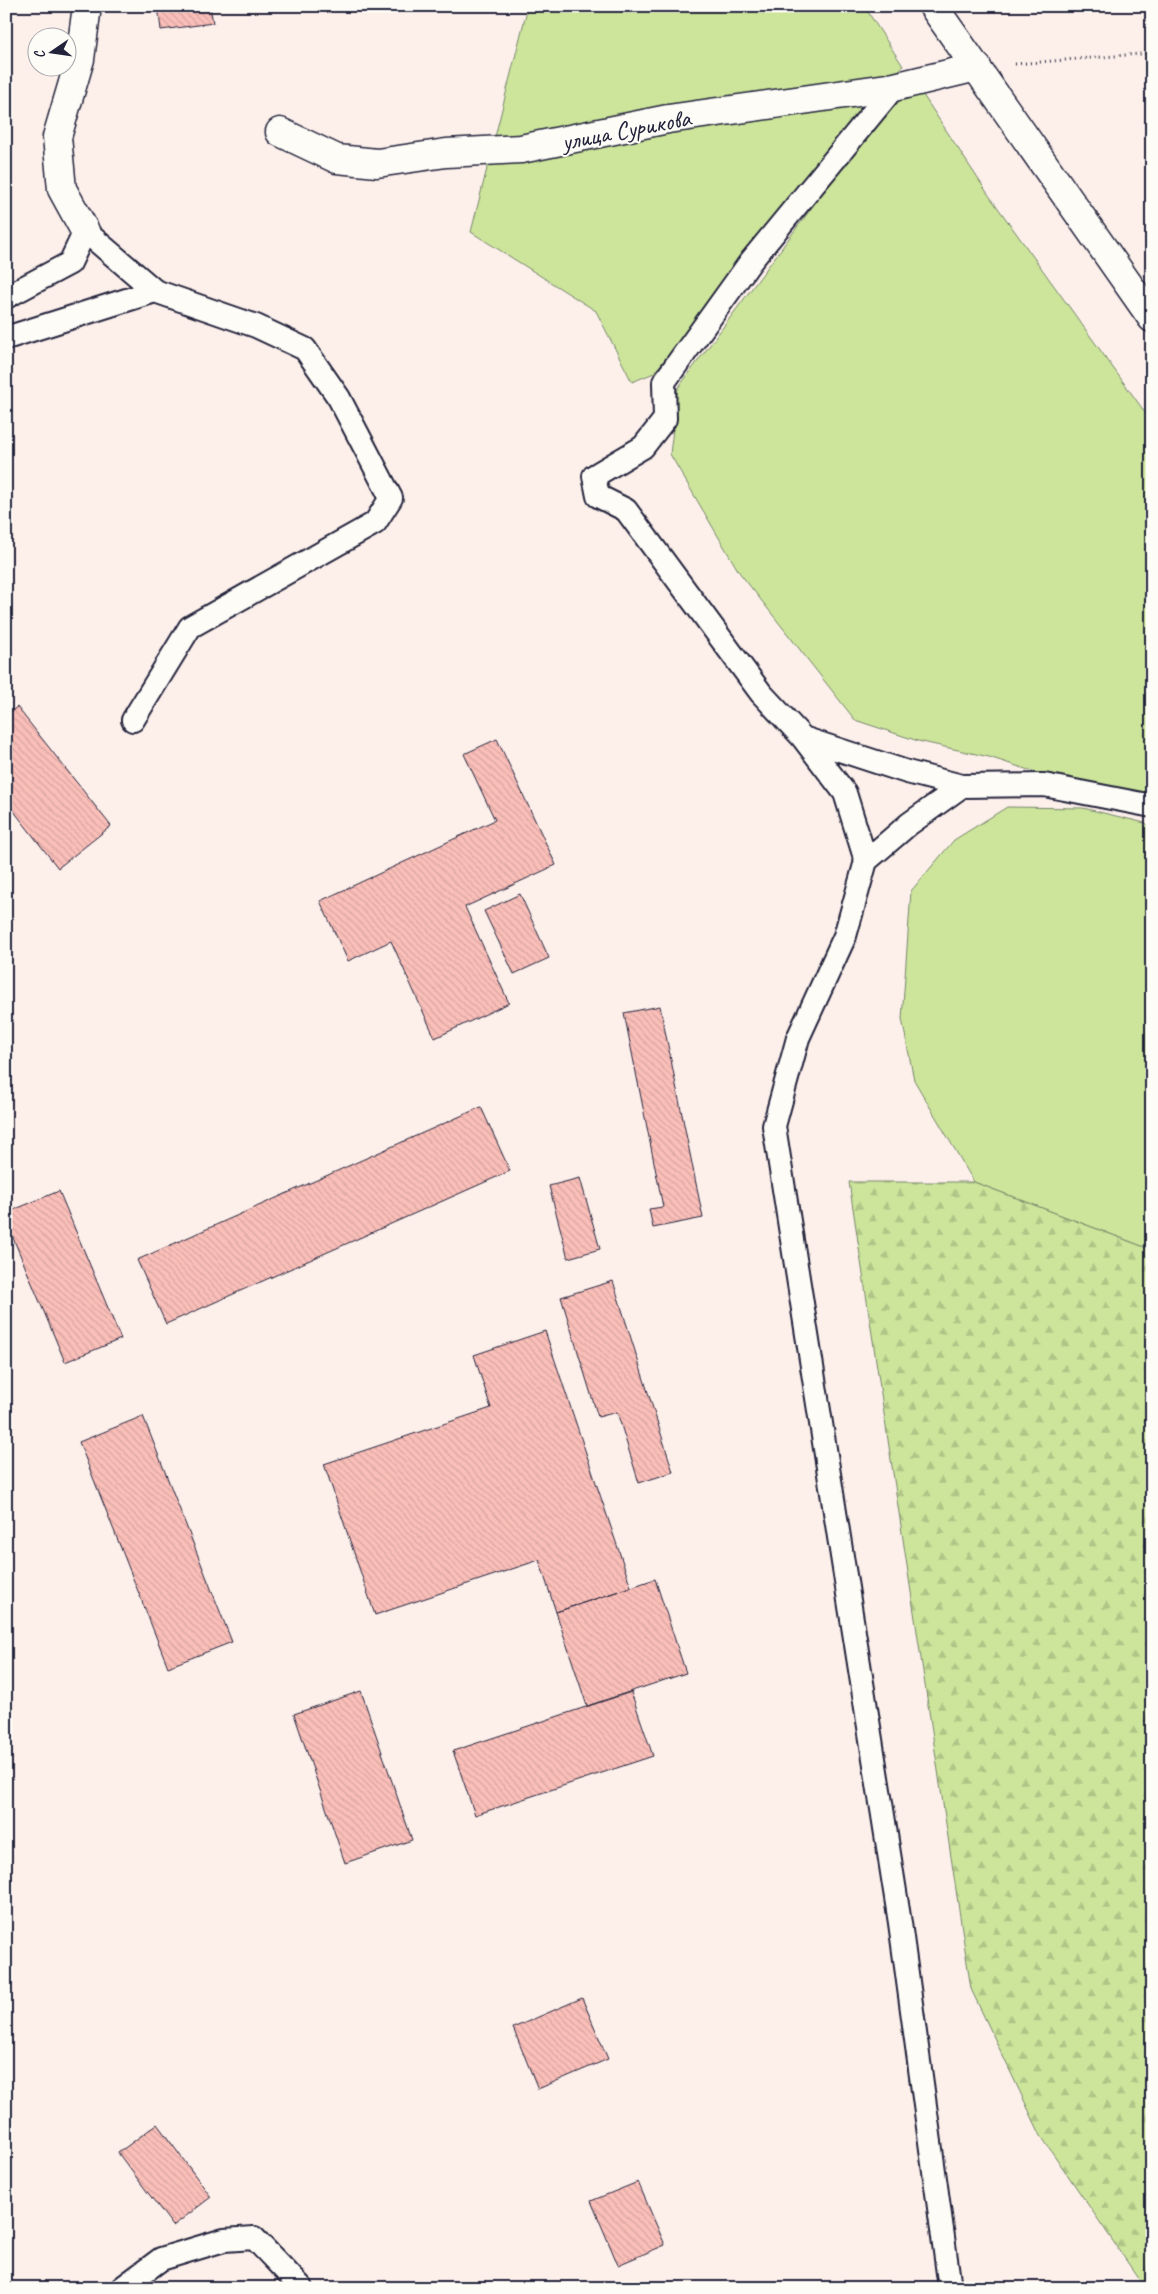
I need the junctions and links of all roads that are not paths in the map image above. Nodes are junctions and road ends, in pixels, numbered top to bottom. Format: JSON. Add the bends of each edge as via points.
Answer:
{"nodes":[{"id":1,"x":87,"y":6,"type":"edge"},
{"id":2,"x":934,"y":6,"type":"edge"},
{"id":3,"x":976,"y":67,"type":"junction"},
{"id":4,"x":894,"y":87,"type":"junction"},
{"id":5,"x":280,"y":132,"type":"dead end"},
{"id":6,"x":85,"y":231,"type":"junction"},
{"id":7,"x":155,"y":291,"type":"junction"},
{"id":8,"x":6,"y":297,"type":"edge"},
{"id":9,"x":1152,"y":318,"type":"edge"},
{"id":10,"x":6,"y":338,"type":"edge"},
{"id":11,"x":133,"y":720,"type":"dead end"},
{"id":12,"x":804,"y":738,"type":"junction"},
{"id":13,"x":962,"y":786,"type":"junction"},
{"id":14,"x":1152,"y":806,"type":"edge"},
{"id":15,"x":866,"y":861,"type":"junction"},
{"id":16,"x":122,"y":2288,"type":"edge"},
{"id":17,"x":302,"y":2288,"type":"edge"},
{"id":18,"x":950,"y":2288,"type":"edge"}],
"edges":[{"from":1,"to":6,"type":"street","via":[[80,60],[57,138],[62,189]]},
{"from":2,"to":3,"type":"street"},
{"from":3,"to":4,"type":"street","name":"улица Сурикова"},
{"from":3,"to":9,"type":"street"},
{"from":4,"to":5,"type":"street","name":"улица Сурикова","via":[[668,119],[521,149],[377,163],[337,159]]},
{"from":4,"to":12,"type":"lane","via":[[751,261],[664,382],[665,419],[643,446],[594,476],[598,496],[626,510],[761,693]]},
{"from":6,"to":7,"type":"lane"},
{"from":6,"to":8,"type":"lane","via":[[70,263]]},
{"from":7,"to":10,"type":"lane"},
{"from":7,"to":11,"type":"lane","via":[[256,326],[305,349],[339,398],[391,498],[375,523],[190,627]]},
{"from":12,"to":13,"type":"lane","via":[[907,772]]},
{"from":12,"to":15,"type":"lane","via":[[845,794]]},
{"from":13,"to":14,"type":"lane","via":[[1044,785]]},
{"from":13,"to":15,"type":"lane","via":[[909,824]]},
{"from":15,"to":18,"type":"lane","via":[[845,936],[798,1038],[774,1126],[900,1923]]},
{"from":16,"to":17,"type":"lane","via":[[161,2259],[224,2240],[254,2238]]}]}
